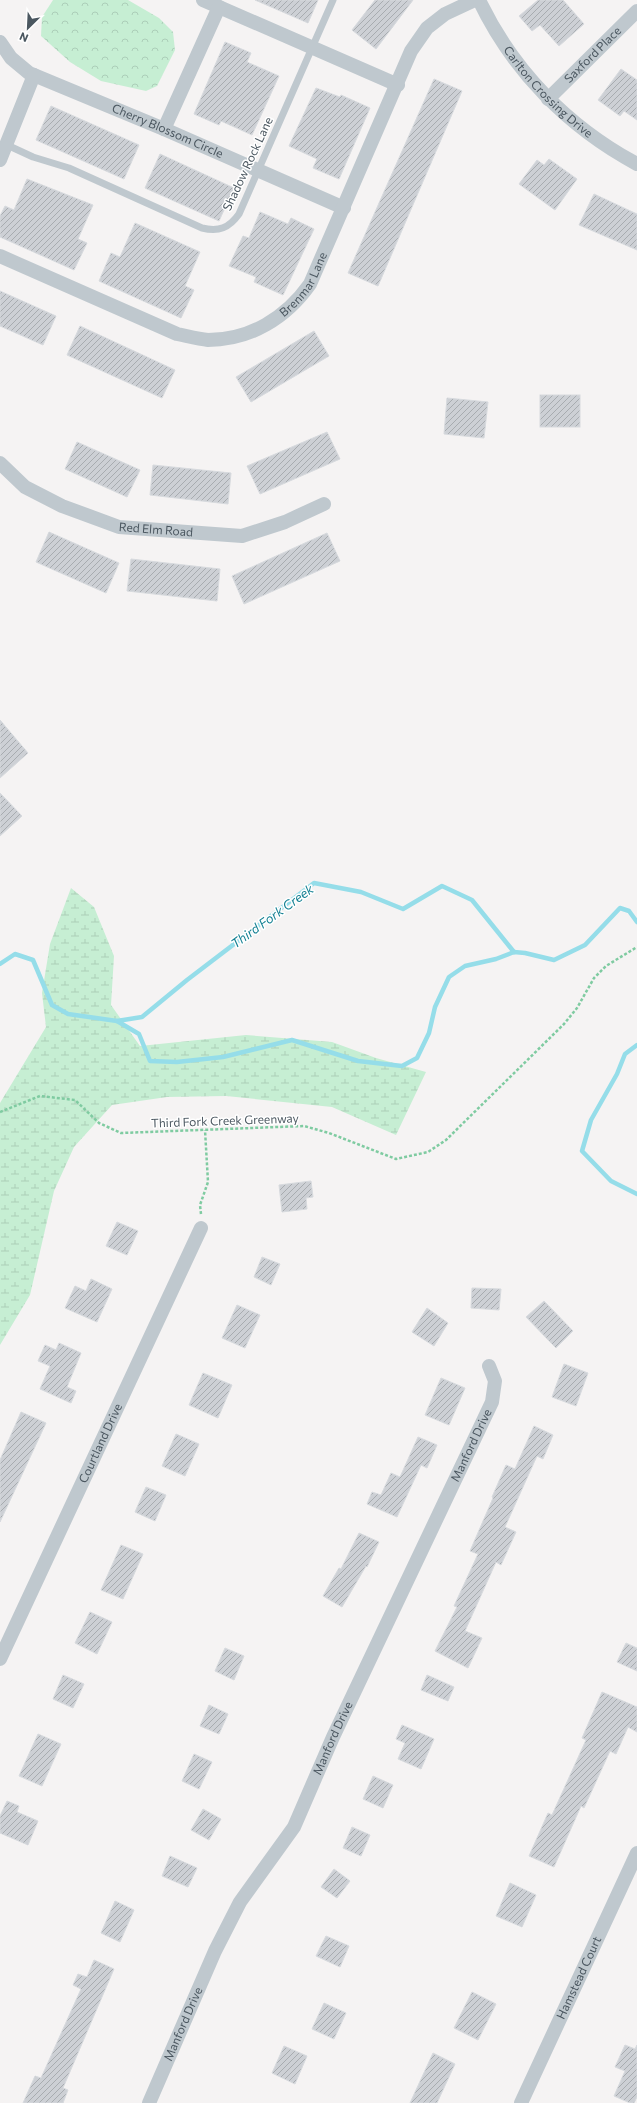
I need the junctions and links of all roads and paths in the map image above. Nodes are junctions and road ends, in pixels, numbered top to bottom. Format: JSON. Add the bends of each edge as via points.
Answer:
{"nodes":[{"id":1,"x":203,"y":0,"type":"edge"},
{"id":2,"x":333,"y":0,"type":"edge"},
{"id":3,"x":475,"y":0,"type":"edge"},
{"id":4,"x":479,"y":0,"type":"edge"},
{"id":5,"x":219,"y":7,"type":"junction"},
{"id":6,"x":637,"y":11,"type":"edge"},
{"id":7,"x":0,"y":42,"type":"edge"},
{"id":8,"x":312,"y":47,"type":"junction"},
{"id":9,"x":34,"y":75,"type":"junction"},
{"id":10,"x":398,"y":85,"type":"junction"},
{"id":11,"x":548,"y":99,"type":"junction"},
{"id":12,"x":164,"y":129,"type":"junction"},
{"id":13,"x":4,"y":144,"type":"edge"},
{"id":14,"x":0,"y":160,"type":"edge"},
{"id":15,"x":637,"y":164,"type":"edge"},
{"id":16,"x":258,"y":171,"type":"junction"},
{"id":17,"x":344,"y":208,"type":"junction"},
{"id":18,"x":0,"y":256,"type":"edge"},
{"id":19,"x":0,"y":464,"type":"edge"},
{"id":20,"x":324,"y":504,"type":"dead end"},
{"id":21,"x":637,"y":947,"type":"edge"},
{"id":22,"x":0,"y":1112,"type":"edge"},
{"id":23,"x":205,"y":1130,"type":"junction"},
{"id":24,"x":202,"y":1228,"type":"joint"},
{"id":25,"x":489,"y":1366,"type":"dead end"},
{"id":26,"x":0,"y":1659,"type":"edge"},
{"id":27,"x":637,"y":1853,"type":"edge"},
{"id":28,"x":149,"y":2103,"type":"edge"},
{"id":29,"x":521,"y":2103,"type":"edge"}],
"edges":[{"from":1,"to":5,"type":"street"},
{"from":2,"to":8,"type":"lane","name":"Shadow Rock Lane"},
{"from":3,"to":10,"type":"street","name":"Brenmar Lane","via":[[445,14],[427,28],[411,51]]},
{"from":4,"to":11,"type":"street","name":"Carlton Crossing Drive","via":[[511,55]]},
{"from":5,"to":8,"type":"street"},
{"from":5,"to":12,"type":"street"},
{"from":6,"to":11,"type":"street","name":"Saxford Place"},
{"from":7,"to":9,"type":"street","name":"Cherry Blossom Circle","via":[[20,67]]},
{"from":8,"to":10,"type":"street"},
{"from":8,"to":16,"type":"lane","name":"Shadow Rock Lane"},
{"from":9,"to":12,"type":"street","name":"Cherry Blossom Circle"},
{"from":9,"to":13,"type":"street"},
{"from":10,"to":17,"type":"street","name":"Brenmar Lane"},
{"from":11,"to":15,"type":"street","name":"Carlton Crossing Drive","via":[[592,136]]},
{"from":12,"to":16,"type":"street","name":"Cherry Blossom Circle"},
{"from":13,"to":14,"type":"street"},
{"from":13,"to":16,"type":"lane","name":"Shadow Rock Lane","via":[[33,158],[69,168],[202,228],[214,230],[232,223],[239,214]]},
{"from":16,"to":17,"type":"street","name":"Cherry Blossom Circle"},
{"from":17,"to":18,"type":"street","name":"Brenmar Lane","via":[[317,270],[300,297],[265,326],[252,332],[220,339],[206,340],[177,334]]},
{"from":19,"to":20,"type":"street","name":"Red Elm Road","via":[[25,487],[62,506],[119,527],[242,536],[285,522]]},
{"from":21,"to":23,"type":"path","name":"Third Fork Creek Greenway","via":[[617,958],[594,978],[577,1008],[564,1024],[446,1140],[428,1152],[396,1159],[304,1126]]},
{"from":22,"to":23,"type":"path","name":"Third Fork Creek Greenway","via":[[40,1096],[75,1100],[99,1123],[121,1133]]},
{"from":23,"to":24,"type":"path","via":[[208,1182],[200,1205]]},
{"from":24,"to":26,"type":"street","name":"Courtland Drive"},
{"from":25,"to":28,"type":"street","name":"Manford Drive","via":[[495,1381],[492,1402],[333,1737],[294,1827],[240,1902],[215,1950]]},
{"from":27,"to":29,"type":"street","name":"Hamstead Court"}]}
